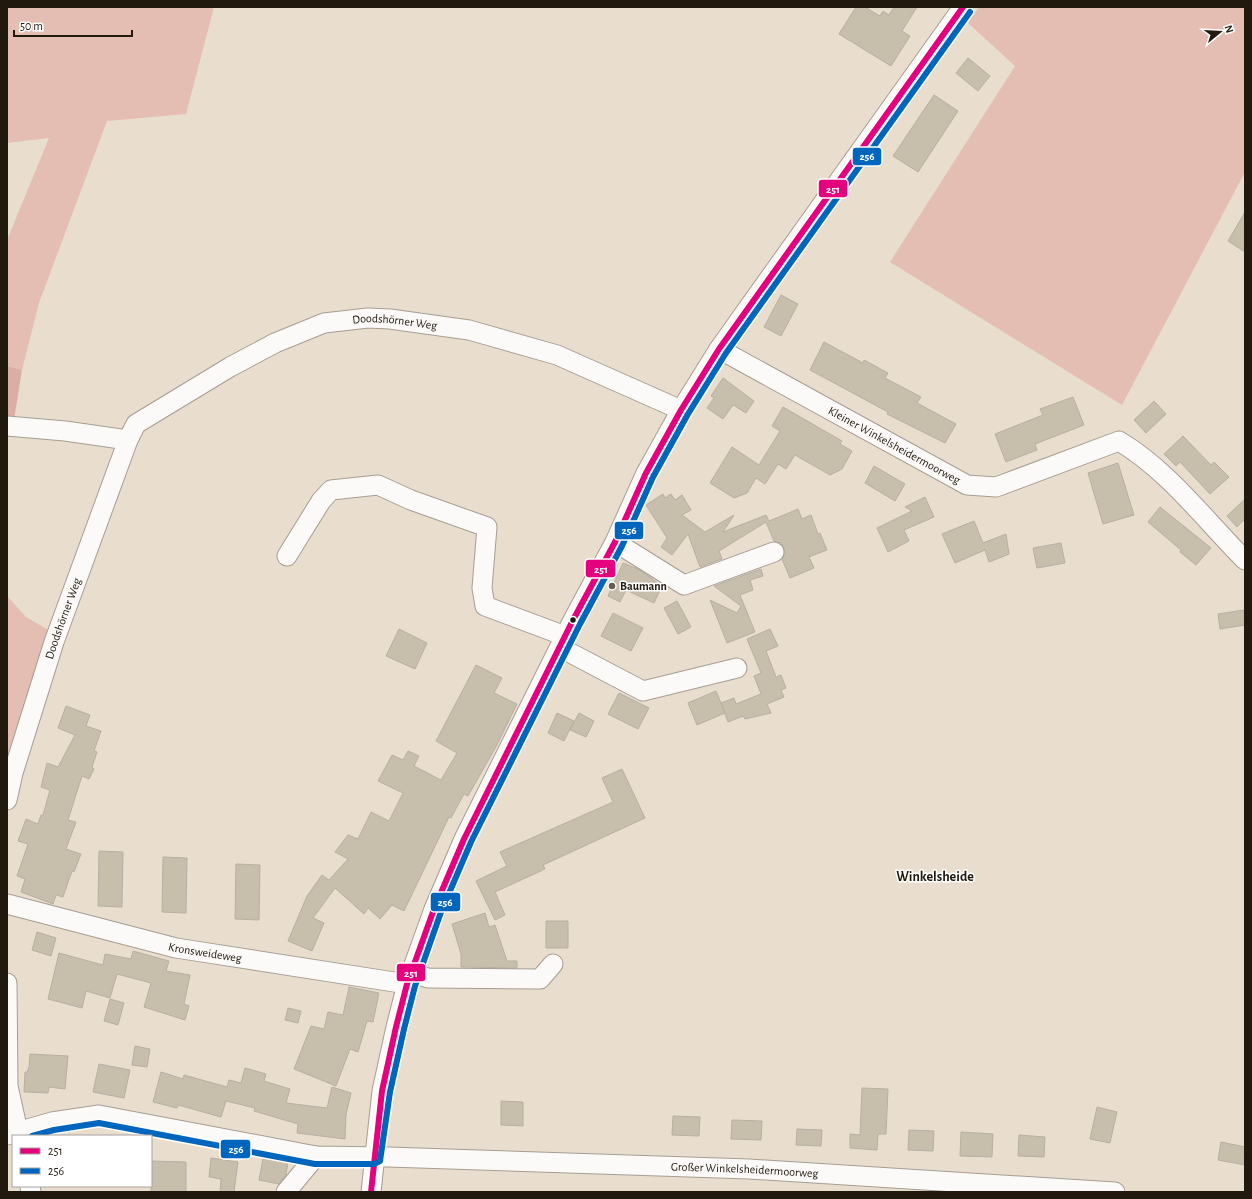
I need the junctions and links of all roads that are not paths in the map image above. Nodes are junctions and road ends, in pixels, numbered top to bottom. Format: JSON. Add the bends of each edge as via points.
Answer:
{"nodes":[{"id":1,"x":964,"y":7,"type":"edge"},
{"id":2,"x":718,"y":349,"type":"junction"},
{"id":3,"x":680,"y":410,"type":"junction"},
{"id":4,"x":7,"y":426,"type":"edge"},
{"id":5,"x":128,"y":440,"type":"junction"},
{"id":6,"x":615,"y":542,"type":"junction"},
{"id":7,"x":774,"y":552,"type":"dead end"},
{"id":8,"x":287,"y":556,"type":"dead end"},
{"id":9,"x":1244,"y":556,"type":"edge"},
{"id":10,"x":563,"y":642,"type":"junction"},
{"id":11,"x":737,"y":668,"type":"dead end"},
{"id":12,"x":7,"y":800,"type":"edge"},
{"id":13,"x":7,"y":904,"type":"edge"},
{"id":14,"x":553,"y":964,"type":"dead end"},
{"id":15,"x":409,"y":979,"type":"junction"},
{"id":16,"x":7,"y":983,"type":"edge"},
{"id":17,"x":15,"y":1134,"type":"edge"},
{"id":18,"x":316,"y":1156,"type":"junction"},
{"id":19,"x":374,"y":1156,"type":"junction"},
{"id":20,"x":286,"y":1192,"type":"edge"},
{"id":21,"x":371,"y":1192,"type":"edge"},
{"id":22,"x":1114,"y":1192,"type":"edge"}],
"edges":[{"from":1,"to":2,"type":"street"},
{"from":2,"to":3,"type":"street"},
{"from":2,"to":9,"type":"street","name":"Kleiner Winkelsheidermoorweg","via":[[967,485],[996,487],[1119,441],[1135,450],[1164,475]]},
{"from":3,"to":5,"type":"street","name":"Doodshörner Weg","via":[[557,355],[469,330],[368,318],[324,323],[275,343],[136,424]]},
{"from":3,"to":6,"type":"street","via":[[646,473]]},
{"from":4,"to":5,"type":"street"},
{"from":5,"to":12,"type":"street","name":"Doodshörner Weg","via":[[54,642]]},
{"from":6,"to":7,"type":"street","via":[[684,585]]},
{"from":6,"to":10,"type":"street"},
{"from":8,"to":10,"type":"street","via":[[321,501],[331,490],[378,485],[411,500],[487,527],[482,588],[485,606]]},
{"from":10,"to":11,"type":"street","via":[[643,691]]},
{"from":10,"to":15,"type":"street","via":[[464,839],[434,909]]},
{"from":13,"to":15,"type":"street","name":"Kronsweideweg","via":[[176,948]]},
{"from":14,"to":15,"type":"street","name":"Kronsweideweg","via":[[540,979]]},
{"from":15,"to":19,"type":"street","via":[[382,1091]]},
{"from":16,"to":17,"type":"street","via":[[8,1086]]},
{"from":17,"to":18,"type":"street","name":"Großer Winkelsheidermoorweg","via":[[52,1122],[99,1115]]},
{"from":18,"to":19,"type":"street","name":"Großer Winkelsheidermoorweg"},
{"from":18,"to":20,"type":"street"},
{"from":19,"to":21,"type":"street"},
{"from":19,"to":22,"type":"street","name":"Großer Winkelsheidermoorweg","via":[[749,1169]]}]}
